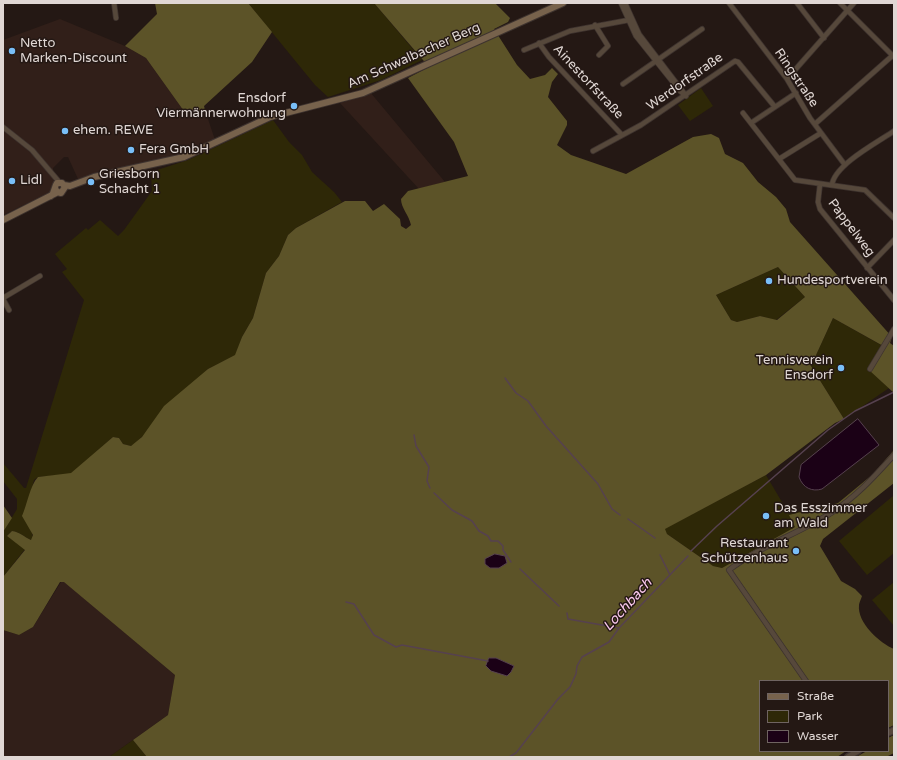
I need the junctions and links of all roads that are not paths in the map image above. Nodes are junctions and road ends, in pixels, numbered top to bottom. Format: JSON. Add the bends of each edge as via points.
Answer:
{"nodes":[{"id":1,"x":114,"y":3,"type":"edge"},
{"id":2,"x":563,"y":3,"type":"edge"},
{"id":3,"x":621,"y":3,"type":"edge"},
{"id":4,"x":624,"y":3,"type":"edge"},
{"id":5,"x":729,"y":3,"type":"edge"},
{"id":6,"x":797,"y":3,"type":"edge"},
{"id":7,"x":840,"y":3,"type":"edge"},
{"id":8,"x":854,"y":3,"type":"edge"},
{"id":9,"x":847,"y":10,"type":"junction"},
{"id":10,"x":116,"y":18,"type":"dead end"},
{"id":11,"x":629,"y":20,"type":"junction"},
{"id":12,"x":595,"y":25,"type":"junction"},
{"id":13,"x":702,"y":29,"type":"dead end"},
{"id":14,"x":824,"y":38,"type":"junction"},
{"id":15,"x":539,"y":43,"type":"junction"},
{"id":16,"x":524,"y":50,"type":"dead end"},
{"id":17,"x":599,"y":55,"type":"dead end"},
{"id":18,"x":893,"y":57,"type":"edge"},
{"id":19,"x":657,"y":61,"type":"junction"},
{"id":20,"x":787,"y":79,"type":"junction"},
{"id":21,"x":623,"y":84,"type":"dead end"},
{"id":22,"x":796,"y":93,"type":"junction"},
{"id":23,"x":686,"y":96,"type":"junction"},
{"id":24,"x":775,"y":107,"type":"junction"},
{"id":25,"x":743,"y":113,"type":"dead end"},
{"id":26,"x":752,"y":123,"type":"junction"},
{"id":27,"x":815,"y":124,"type":"junction"},
{"id":28,"x":3,"y":127,"type":"edge"},
{"id":29,"x":894,"y":131,"type":"edge"},
{"id":30,"x":821,"y":133,"type":"junction"},
{"id":31,"x":622,"y":135,"type":"junction"},
{"id":32,"x":593,"y":151,"type":"dead end"},
{"id":33,"x":779,"y":159,"type":"junction"},
{"id":34,"x":845,"y":165,"type":"junction"},
{"id":35,"x":820,"y":184,"type":"junction"},
{"id":36,"x":832,"y":185,"type":"junction"},
{"id":37,"x":60,"y":187,"type":"junction"},
{"id":38,"x":894,"y":218,"type":"edge"},
{"id":39,"x":3,"y":220,"type":"edge"},
{"id":40,"x":894,"y":240,"type":"edge"},
{"id":41,"x":867,"y":268,"type":"junction"},
{"id":42,"x":40,"y":276,"type":"dead end"},
{"id":43,"x":3,"y":298,"type":"edge"},
{"id":44,"x":894,"y":300,"type":"edge"},
{"id":45,"x":10,"y":310,"type":"dead end"},
{"id":46,"x":894,"y":329,"type":"edge"},
{"id":47,"x":870,"y":369,"type":"dead end"},
{"id":48,"x":894,"y":455,"type":"edge"},
{"id":49,"x":805,"y":680,"type":"edge"}],
"edges":[{"from":1,"to":10,"type":"street"},
{"from":2,"to":37,"type":"main road","name":"Am Schwalbacher Berg","via":[[363,93],[270,117],[184,157]]},
{"from":3,"to":11,"type":"street"},
{"from":4,"to":11,"type":"street"},
{"from":5,"to":20,"type":"street","name":"Ringstraße"},
{"from":6,"to":14,"type":"street"},
{"from":7,"to":9,"type":"street"},
{"from":8,"to":9,"type":"street"},
{"from":9,"to":14,"type":"street"},
{"from":9,"to":18,"type":"street"},
{"from":11,"to":12,"type":"street"},
{"from":11,"to":19,"type":"street"},
{"from":12,"to":15,"type":"street"},
{"from":12,"to":17,"type":"street","via":[[608,46]]},
{"from":13,"to":19,"type":"street"},
{"from":14,"to":20,"type":"street"},
{"from":15,"to":16,"type":"street"},
{"from":15,"to":31,"type":"street","name":"Ainestorfstraße"},
{"from":18,"to":27,"type":"street"},
{"from":19,"to":21,"type":"street"},
{"from":19,"to":23,"type":"street"},
{"from":20,"to":22,"type":"street","name":"Ringstraße"},
{"from":22,"to":24,"type":"street"},
{"from":22,"to":27,"type":"street","name":"Ringstraße"},
{"from":23,"to":24,"type":"street","name":"Werdorfstraße","via":[[738,62]]},
{"from":23,"to":31,"type":"street","name":"Werdorfstraße"},
{"from":24,"to":26,"type":"street"},
{"from":25,"to":26,"type":"street"},
{"from":26,"to":33,"type":"street"},
{"from":27,"to":30,"type":"street","name":"Ringstraße"},
{"from":28,"to":37,"type":"street","via":[[28,147],[50,170]]},
{"from":29,"to":34,"type":"street"},
{"from":30,"to":33,"type":"street"},
{"from":30,"to":34,"type":"street","name":"Ringstraße"},
{"from":31,"to":32,"type":"street","name":"Werdorfstraße"},
{"from":33,"to":35,"type":"street","via":[[795,180]]},
{"from":34,"to":36,"type":"street","via":[[833,178]]},
{"from":35,"to":36,"type":"street"},
{"from":35,"to":41,"type":"street","name":"Pappelweg","via":[[820,209]]},
{"from":36,"to":38,"type":"street","via":[[865,190]]},
{"from":37,"to":39,"type":"main road","via":[[50,197]]},
{"from":40,"to":41,"type":"street"},
{"from":41,"to":44,"type":"street","name":"Pappelweg"},
{"from":42,"to":43,"type":"street"},
{"from":43,"to":45,"type":"street"},
{"from":46,"to":47,"type":"street"},
{"from":48,"to":49,"type":"street","via":[[873,480],[842,506],[745,558],[729,570]]}]}
